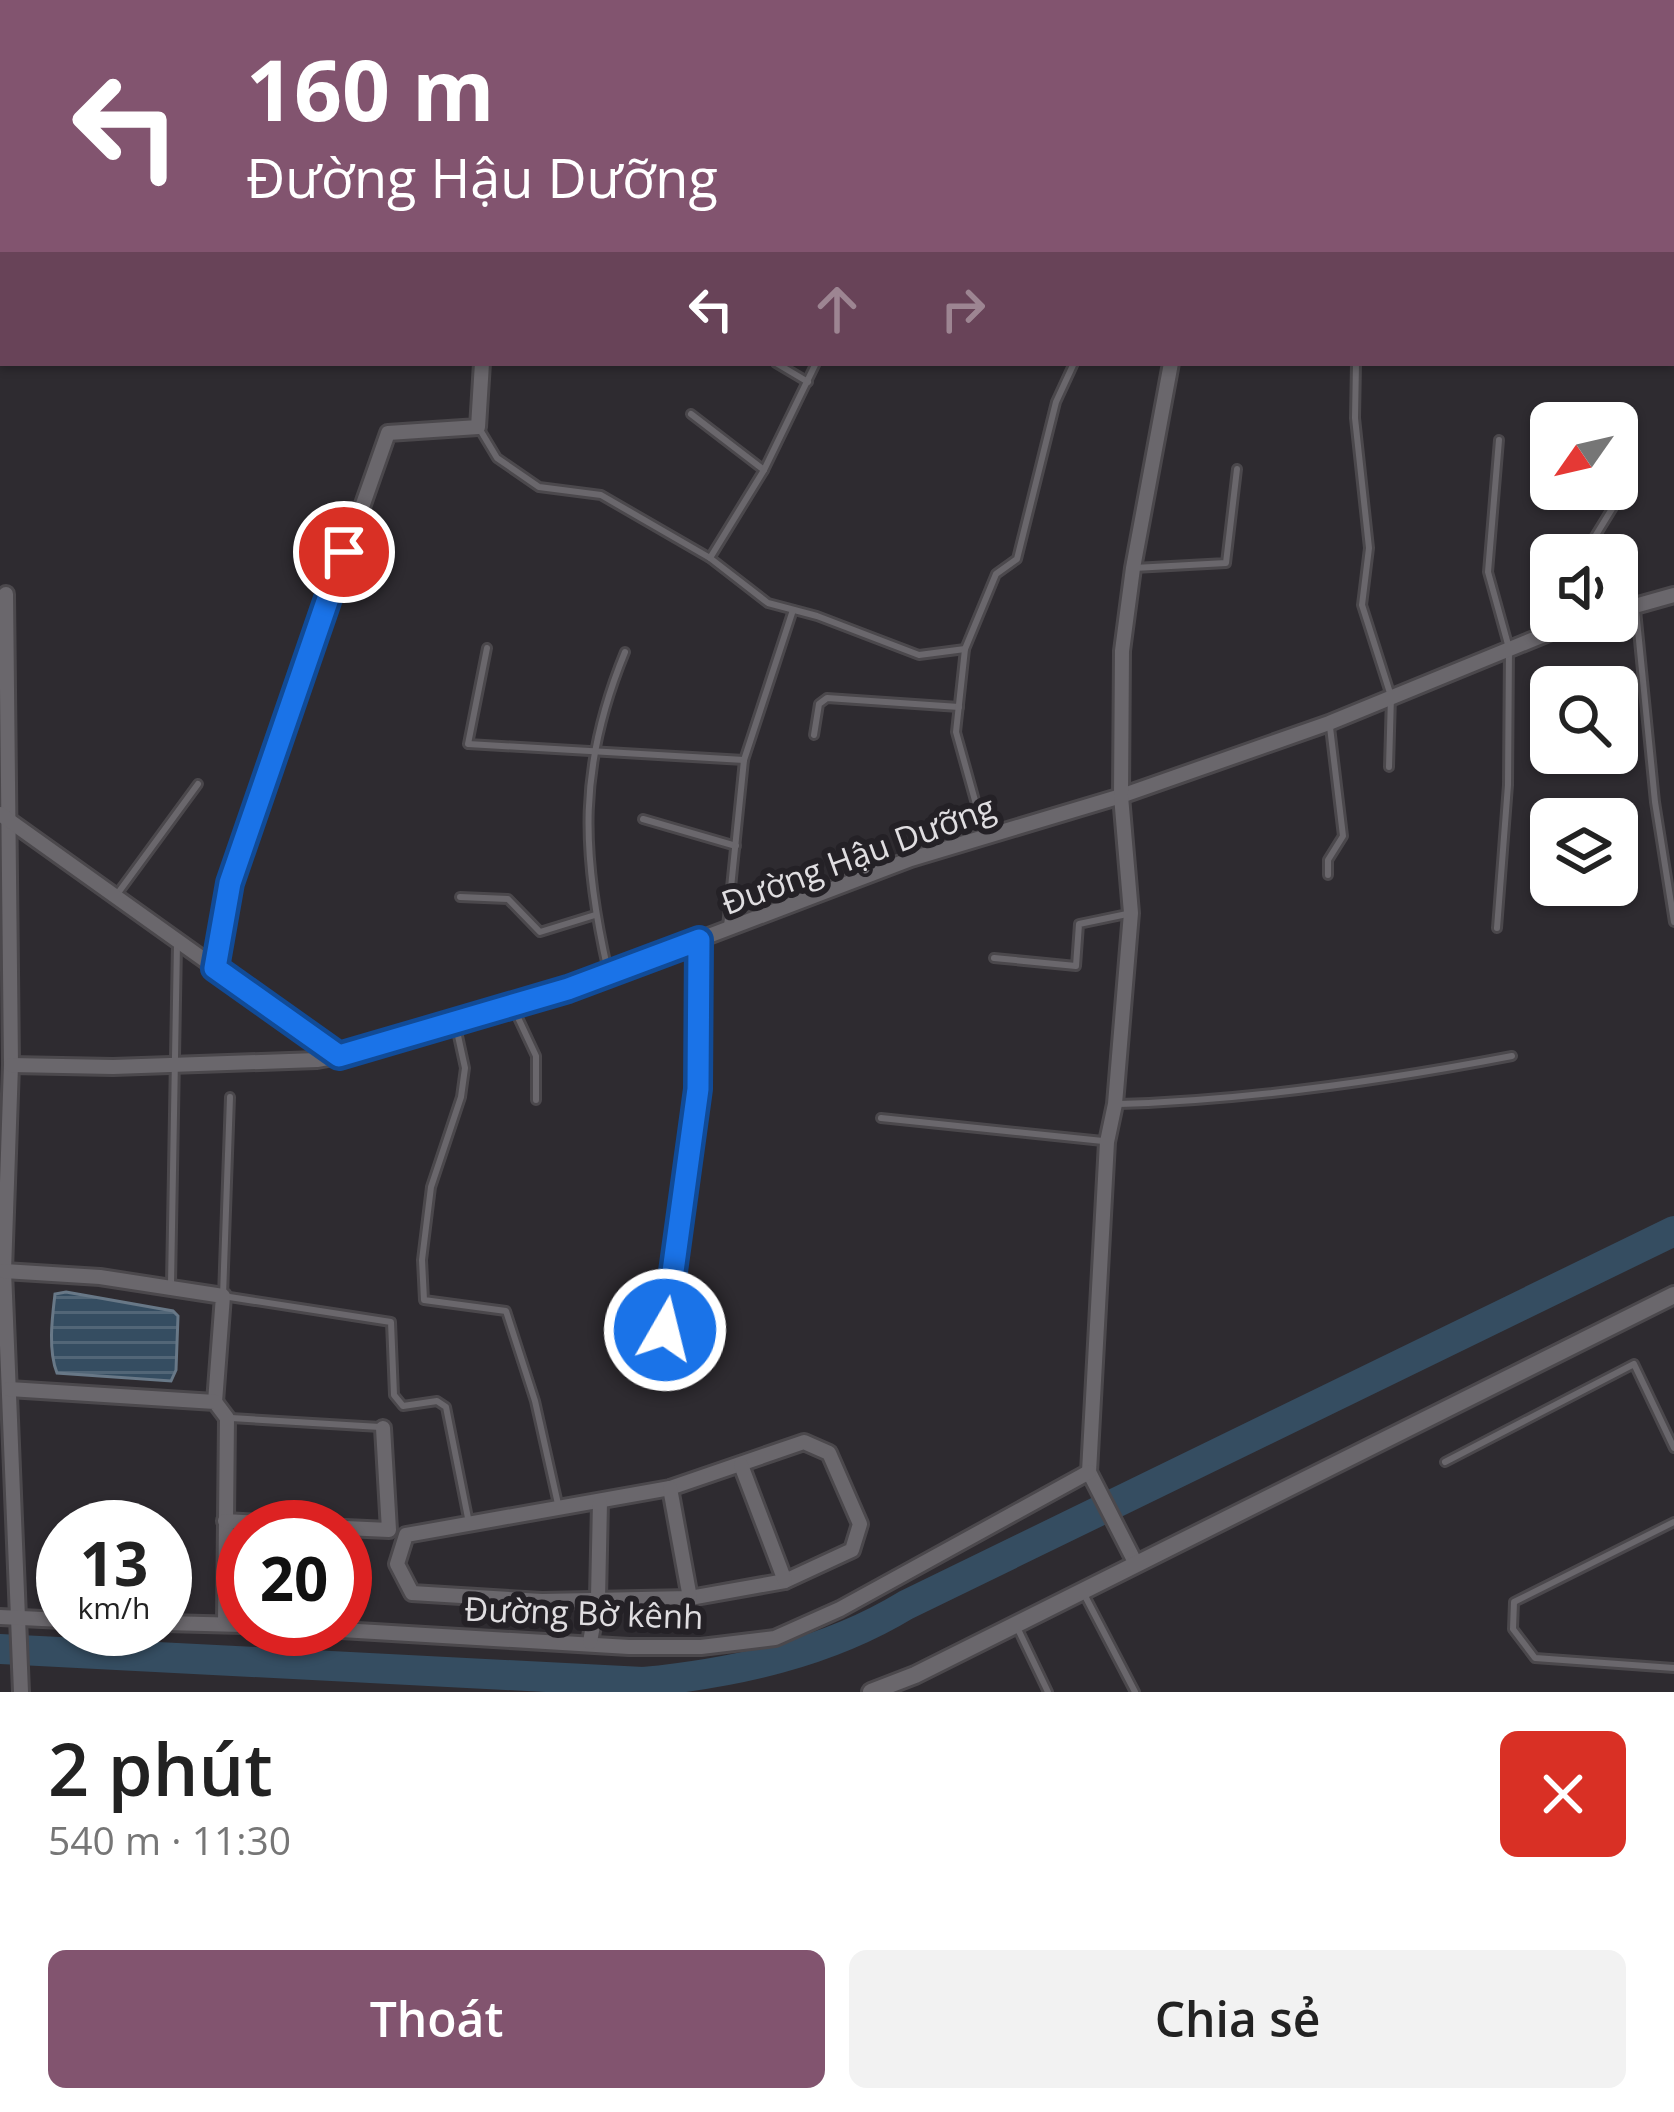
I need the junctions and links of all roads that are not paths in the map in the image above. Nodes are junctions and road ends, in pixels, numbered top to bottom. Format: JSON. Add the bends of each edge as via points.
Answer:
{"nodes":[{"id":1,"x":482,"y":366,"type":"edge"},
{"id":2,"x":781,"y":366,"type":"edge"},
{"id":3,"x":815,"y":366,"type":"edge"},
{"id":4,"x":1073,"y":366,"type":"edge"},
{"id":5,"x":1170,"y":366,"type":"edge"},
{"id":6,"x":1356,"y":366,"type":"edge"},
{"id":7,"x":808,"y":382,"type":"junction"},
{"id":8,"x":691,"y":414,"type":"dead end"},
{"id":9,"x":478,"y":427,"type":"junction"},
{"id":10,"x":1499,"y":440,"type":"dead end"},
{"id":11,"x":1237,"y":469,"type":"dead end"},
{"id":12,"x":764,"y":470,"type":"junction"},
{"id":13,"x":710,"y":558,"type":"junction"},
{"id":14,"x":1133,"y":568,"type":"junction"},
{"id":15,"x":6,"y":594,"type":"dead end"},
{"id":16,"x":1674,"y":595,"type":"edge"},
{"id":17,"x":1638,"y":606,"type":"edge"},
{"id":18,"x":793,"y":610,"type":"junction"},
{"id":19,"x":1638,"y":628,"type":"edge"},
{"id":20,"x":1530,"y":640,"type":"edge"},
{"id":21,"x":487,"y":648,"type":"dead end"},
{"id":22,"x":1509,"y":648,"type":"junction"},
{"id":23,"x":965,"y":649,"type":"junction"},
{"id":24,"x":625,"y":652,"type":"dead end"},
{"id":25,"x":1390,"y":696,"type":"junction"},
{"id":26,"x":959,"y":706,"type":"junction"},
{"id":27,"x":1329,"y":723,"type":"junction"},
{"id":28,"x":814,"y":735,"type":"dead end"},
{"id":29,"x":595,"y":750,"type":"junction"},
{"id":30,"x":744,"y":760,"type":"junction"},
{"id":31,"x":1389,"y":766,"type":"dead end"},
{"id":32,"x":198,"y":784,"type":"dead end"},
{"id":33,"x":1120,"y":796,"type":"junction"},
{"id":34,"x":4,"y":816,"type":"edge"},
{"id":35,"x":643,"y":819,"type":"dead end"},
{"id":36,"x":985,"y":837,"type":"junction"},
{"id":37,"x":736,"y":846,"type":"junction"},
{"id":38,"x":1328,"y":875,"type":"dead end"},
{"id":39,"x":116,"y":896,"type":"junction"},
{"id":40,"x":460,"y":897,"type":"dead end"},
{"id":41,"x":1131,"y":913,"type":"junction"},
{"id":42,"x":595,"y":915,"type":"junction"},
{"id":43,"x":1674,"y":922,"type":"edge"},
{"id":44,"x":1497,"y":928,"type":"dead end"},
{"id":45,"x":726,"y":930,"type":"junction"},
{"id":46,"x":178,"y":940,"type":"junction"},
{"id":47,"x":699,"y":940,"type":"junction"},
{"id":48,"x":994,"y":958,"type":"dead end"},
{"id":49,"x":215,"y":968,"type":"junction"},
{"id":50,"x":609,"y":974,"type":"junction"},
{"id":51,"x":513,"y":1007,"type":"junction"},
{"id":52,"x":455,"y":1020,"type":"junction"},
{"id":53,"x":339,"y":1056,"type":"junction"},
{"id":54,"x":1512,"y":1056,"type":"dead end"},
{"id":55,"x":10,"y":1065,"type":"junction"},
{"id":56,"x":173,"y":1065,"type":"junction"},
{"id":57,"x":230,"y":1097,"type":"dead end"},
{"id":58,"x":536,"y":1100,"type":"dead end"},
{"id":59,"x":1115,"y":1104,"type":"junction"},
{"id":60,"x":881,"y":1118,"type":"dead end"},
{"id":61,"x":5,"y":1120,"type":"edge"},
{"id":62,"x":1107,"y":1142,"type":"junction"},
{"id":63,"x":4,"y":1271,"type":"junction"},
{"id":64,"x":171,"y":1288,"type":"junction"},
{"id":65,"x":1674,"y":1294,"type":"edge"},
{"id":66,"x":223,"y":1296,"type":"junction"},
{"id":67,"x":665,"y":1330,"type":"dead end"},
{"id":68,"x":4,"y":1332,"type":"edge"},
{"id":69,"x":9,"y":1389,"type":"junction"},
{"id":70,"x":214,"y":1402,"type":"junction"},
{"id":71,"x":227,"y":1418,"type":"junction"},
{"id":72,"x":382,"y":1428,"type":"joint"},
{"id":73,"x":1674,"y":1448,"type":"edge"},
{"id":74,"x":1445,"y":1462,"type":"dead end"},
{"id":75,"x":740,"y":1465,"type":"junction"},
{"id":76,"x":1089,"y":1472,"type":"junction"},
{"id":77,"x":670,"y":1487,"type":"junction"},
{"id":78,"x":225,"y":1500,"type":"edge"},
{"id":79,"x":600,"y":1502,"type":"junction"},
{"id":80,"x":558,"y":1508,"type":"junction"},
{"id":81,"x":1674,"y":1522,"type":"edge"},
{"id":82,"x":469,"y":1523,"type":"junction"},
{"id":83,"x":372,"y":1529,"type":"edge"},
{"id":84,"x":1136,"y":1564,"type":"junction"},
{"id":85,"x":785,"y":1581,"type":"junction"},
{"id":86,"x":1082,"y":1591,"type":"junction"},
{"id":87,"x":598,"y":1598,"type":"junction"},
{"id":88,"x":690,"y":1598,"type":"junction"},
{"id":89,"x":8,"y":1618,"type":"edge"},
{"id":90,"x":1016,"y":1624,"type":"junction"},
{"id":91,"x":372,"y":1631,"type":"edge"},
{"id":92,"x":590,"y":1642,"type":"junction"},
{"id":93,"x":1674,"y":1668,"type":"edge"},
{"id":94,"x":21,"y":1692,"type":"edge"},
{"id":95,"x":871,"y":1692,"type":"edge"},
{"id":96,"x":1048,"y":1692,"type":"edge"},
{"id":97,"x":1135,"y":1692,"type":"edge"}],
"edges":[{"from":1,"to":9,"type":"street"},
{"from":2,"to":7,"type":"lane"},
{"from":3,"to":7,"type":"lane"},
{"from":4,"to":23,"type":"lane","via":[[1056,402],[1017,560],[996,574]]},
{"from":5,"to":14,"type":"street"},
{"from":6,"to":25,"type":"lane","via":[[1369,548],[1362,605]]},
{"from":7,"to":12,"type":"lane"},
{"from":8,"to":12,"type":"lane"},
{"from":9,"to":13,"type":"lane","via":[[497,458],[539,487],[601,496]]},
{"from":9,"to":49,"type":"street","via":[[388,433],[230,883]]},
{"from":10,"to":22,"type":"lane","via":[[1488,572]]},
{"from":11,"to":14,"type":"lane","via":[[1226,563]]},
{"from":12,"to":13,"type":"lane"},
{"from":13,"to":18,"type":"lane","via":[[768,603]]},
{"from":14,"to":33,"type":"street","via":[[1122,651]]},
{"from":15,"to":34,"type":"street"},
{"from":16,"to":17,"type":"street"},
{"from":18,"to":23,"type":"lane","via":[[919,655]]},
{"from":18,"to":30,"type":"lane"},
{"from":19,"to":43,"type":"lane"},
{"from":20,"to":22,"type":"street","name":"Đường Hậu Dưỡng"},
{"from":21,"to":29,"type":"lane","via":[[468,744]]},
{"from":22,"to":25,"type":"street","name":"Đường Hậu Dưỡng"},
{"from":22,"to":44,"type":"lane"},
{"from":23,"to":26,"type":"lane"},
{"from":24,"to":29,"type":"lane"},
{"from":25,"to":27,"type":"street","name":"Đường Hậu Dưỡng"},
{"from":25,"to":31,"type":"lane"},
{"from":26,"to":28,"type":"lane","via":[[827,698]]},
{"from":26,"to":36,"type":"lane","via":[[956,732]]},
{"from":27,"to":33,"type":"street","name":"Đường Hậu Dưỡng"},
{"from":27,"to":38,"type":"lane","via":[[1343,836]]},
{"from":29,"to":30,"type":"lane"},
{"from":29,"to":42,"type":"lane","via":[[586,831]]},
{"from":30,"to":37,"type":"lane"},
{"from":32,"to":39,"type":"lane"},
{"from":33,"to":36,"type":"street","name":"Đường Hậu Dưỡng"},
{"from":33,"to":41,"type":"street"},
{"from":34,"to":39,"type":"street"},
{"from":34,"to":55,"type":"street"},
{"from":35,"to":37,"type":"lane"},
{"from":36,"to":45,"type":"street","name":"Đường Hậu Dưỡng"},
{"from":37,"to":45,"type":"lane"},
{"from":39,"to":46,"type":"street"},
{"from":40,"to":42,"type":"lane","via":[[508,899],[540,932]]},
{"from":41,"to":48,"type":"lane","via":[[1079,924],[1076,966]]},
{"from":41,"to":59,"type":"street"},
{"from":42,"to":50,"type":"lane"},
{"from":45,"to":47,"type":"street","name":"Đường Hậu Dưỡng"},
{"from":46,"to":49,"type":"street"},
{"from":46,"to":56,"type":"lane"},
{"from":47,"to":50,"type":"street","name":"Đường Hậu Dưỡng"},
{"from":47,"to":67,"type":"lane","via":[[698,1089]]},
{"from":49,"to":53,"type":"street"},
{"from":50,"to":51,"type":"street","name":"Đường Hậu Dưỡng"},
{"from":51,"to":52,"type":"street","name":"Đường Hậu Dưỡng"},
{"from":51,"to":58,"type":"lane","via":[[536,1056]]},
{"from":52,"to":53,"type":"street","name":"Đường Hậu Dưỡng"},
{"from":52,"to":80,"type":"lane","via":[[465,1068],[431,1187],[424,1300],[506,1311]]},
{"from":53,"to":56,"type":"street","name":"Đường Hậu Dưỡng"},
{"from":54,"to":59,"type":"lane","via":[[1266,1095]]},
{"from":55,"to":56,"type":"street","name":"Đường Hậu Dưỡng"},
{"from":55,"to":61,"type":"street"},
{"from":56,"to":64,"type":"lane"},
{"from":57,"to":66,"type":"lane"},
{"from":59,"to":62,"type":"street"},
{"from":60,"to":62,"type":"lane"},
{"from":61,"to":63,"type":"street"},
{"from":62,"to":76,"type":"street"},
{"from":63,"to":64,"type":"street"},
{"from":63,"to":68,"type":"street"},
{"from":64,"to":66,"type":"street"},
{"from":65,"to":84,"type":"street"},
{"from":66,"to":70,"type":"street"},
{"from":66,"to":82,"type":"lane","via":[[391,1322],[394,1395],[403,1406],[446,1407]]},
{"from":68,"to":69,"type":"street"},
{"from":69,"to":70,"type":"street"},
{"from":69,"to":89,"type":"street"},
{"from":70,"to":71,"type":"street"},
{"from":71,"to":72,"type":"lane"},
{"from":71,"to":78,"type":"street"},
{"from":72,"to":83,"type":"street","via":[[389,1530]]},
{"from":73,"to":74,"type":"lane","via":[[1634,1364]]},
{"from":75,"to":77,"type":"street"},
{"from":75,"to":85,"type":"street"},
{"from":75,"to":85,"type":"street","via":[[804,1442],[829,1453],[860,1524],[852,1550]]},
{"from":76,"to":84,"type":"street"},
{"from":76,"to":92,"type":"street","name":"Đường Bờ kênh","via":[[775,1638],[701,1647]]},
{"from":77,"to":79,"type":"street"},
{"from":77,"to":88,"type":"street"},
{"from":79,"to":80,"type":"street"},
{"from":79,"to":87,"type":"street"},
{"from":80,"to":82,"type":"street"},
{"from":81,"to":93,"type":"lane","via":[[1514,1602],[1514,1629],[1535,1658]]},
{"from":82,"to":87,"type":"street","via":[[406,1535],[397,1564],[412,1593]]},
{"from":84,"to":86,"type":"street"},
{"from":85,"to":88,"type":"street"},
{"from":86,"to":90,"type":"street"},
{"from":86,"to":97,"type":"lane"},
{"from":87,"to":88,"type":"street"},
{"from":87,"to":92,"type":"street"},
{"from":89,"to":94,"type":"street","via":[[18,1636]]},
{"from":90,"to":95,"type":"street"},
{"from":90,"to":96,"type":"lane"},
{"from":91,"to":92,"type":"street","name":"Đường Bờ kênh"}]}
